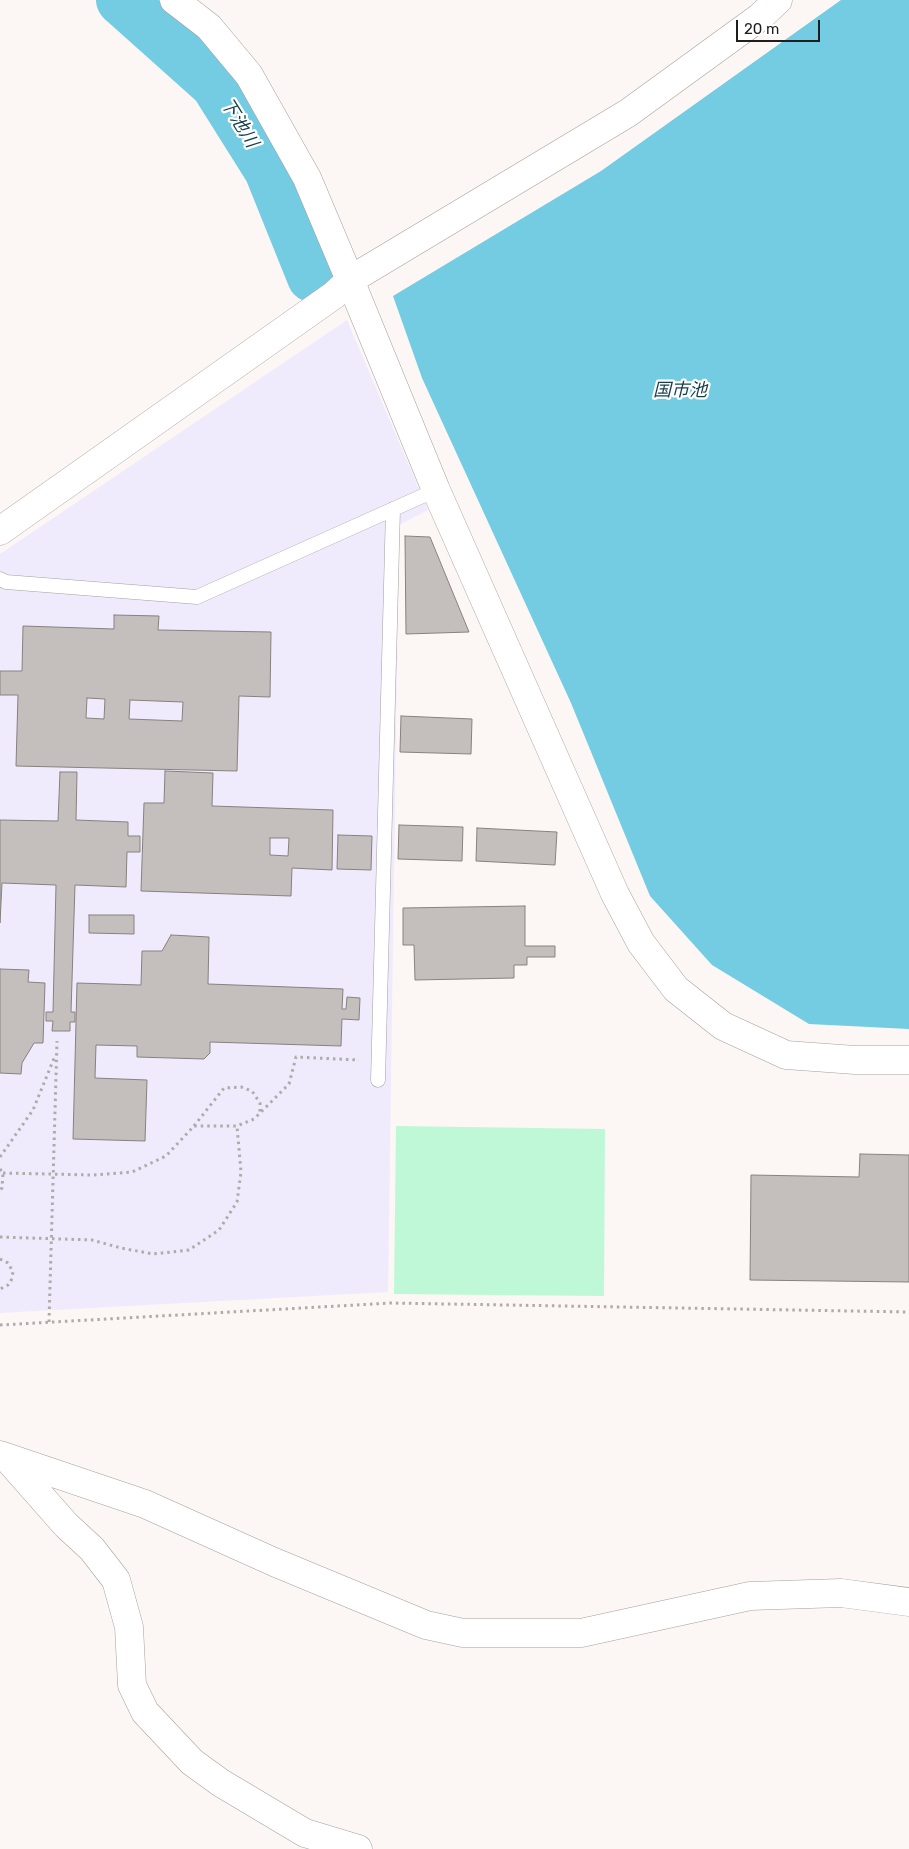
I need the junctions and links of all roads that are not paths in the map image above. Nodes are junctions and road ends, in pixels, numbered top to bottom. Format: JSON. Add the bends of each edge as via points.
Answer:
{"nodes":[{"id":1,"x":174,"y":0,"type":"edge"},
{"id":2,"x":778,"y":0,"type":"edge"},
{"id":3,"x":350,"y":280,"type":"junction"},
{"id":4,"x":436,"y":490,"type":"junction"},
{"id":5,"x":392,"y":509,"type":"junction"},
{"id":6,"x":0,"y":531,"type":"edge"},
{"id":7,"x":0,"y":579,"type":"edge"},
{"id":8,"x":909,"y":1060,"type":"edge"},
{"id":9,"x":378,"y":1080,"type":"dead end"},
{"id":10,"x":3,"y":1456,"type":"edge"},
{"id":11,"x":909,"y":1602,"type":"edge"},
{"id":12,"x":358,"y":1849,"type":"edge"}],
"edges":[{"from":1,"to":3,"type":"street","via":[[209,27],[249,75],[307,178]]},
{"from":2,"to":3,"type":"street","via":[[760,17],[628,113]]},
{"from":3,"to":4,"type":"street"},
{"from":3,"to":6,"type":"street","via":[[320,305]]},
{"from":4,"to":5,"type":"lane"},
{"from":4,"to":8,"type":"street","via":[[615,894],[641,943],[676,989],[723,1026],[786,1055]]},
{"from":5,"to":7,"type":"lane","via":[[197,597]]},
{"from":5,"to":9,"type":"lane"},
{"from":10,"to":11,"type":"street","via":[[145,1504],[426,1625],[463,1633],[581,1633],[750,1596],[841,1593]]},
{"from":10,"to":12,"type":"street","via":[[66,1525],[92,1548],[116,1580],[129,1627],[132,1685],[145,1712],[192,1762],[221,1783],[305,1833]]}]}
